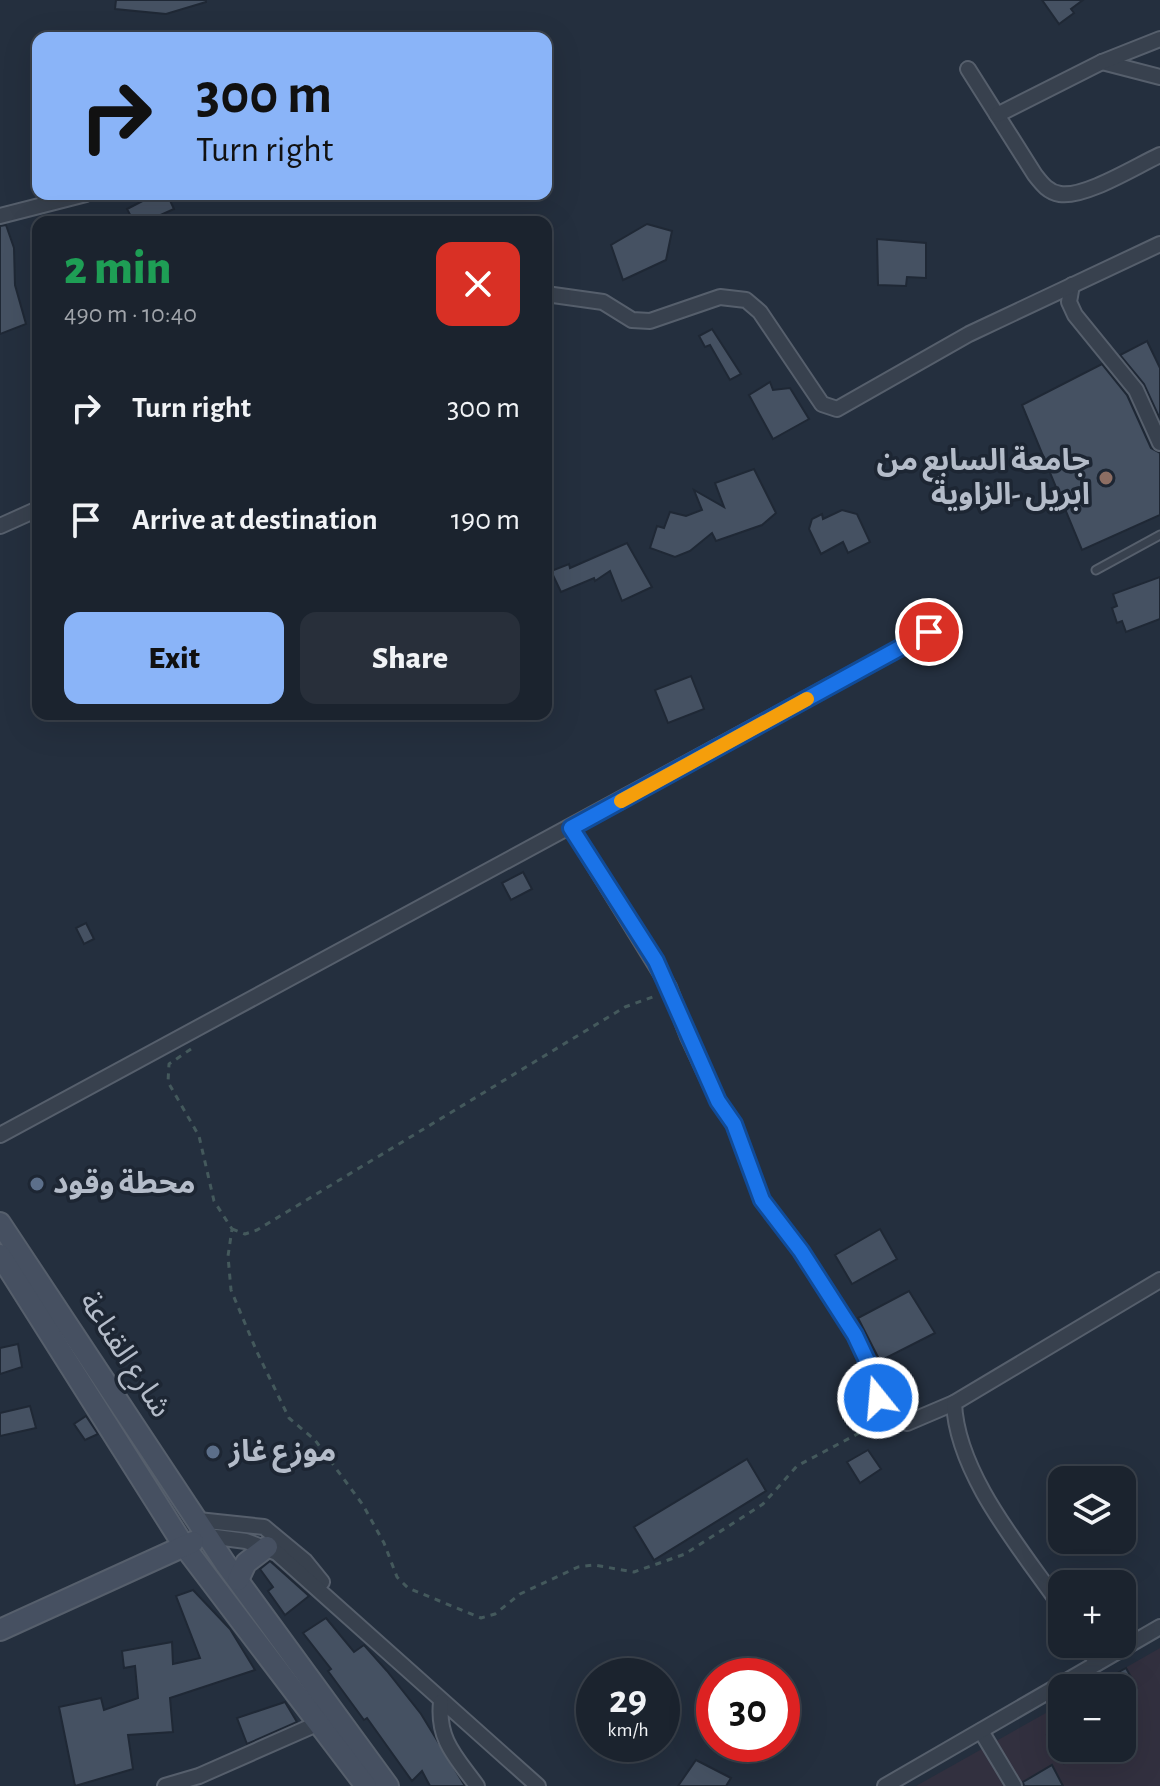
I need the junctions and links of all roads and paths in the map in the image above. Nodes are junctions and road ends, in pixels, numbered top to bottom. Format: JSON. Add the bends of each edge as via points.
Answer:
{"nodes":[{"id":1,"x":1160,"y":39,"type":"edge"},
{"id":2,"x":1102,"y":62,"type":"junction"},
{"id":3,"x":968,"y":69,"type":"dead end"},
{"id":4,"x":1160,"y":77,"type":"edge"},
{"id":5,"x":997,"y":115,"type":"junction"},
{"id":6,"x":1160,"y":155,"type":"edge"},
{"id":7,"x":63,"y":200,"type":"edge"},
{"id":8,"x":0,"y":216,"type":"edge"},
{"id":9,"x":1159,"y":249,"type":"edge"},
{"id":10,"x":1072,"y":285,"type":"junction"},
{"id":11,"x":552,"y":295,"type":"edge"},
{"id":12,"x":1160,"y":443,"type":"edge"},
{"id":13,"x":32,"y":512,"type":"edge"},
{"id":14,"x":0,"y":526,"type":"edge"},
{"id":15,"x":1160,"y":535,"type":"edge"},
{"id":16,"x":1096,"y":570,"type":"dead end"},
{"id":17,"x":929,"y":632,"type":"dead end"},
{"id":18,"x":571,"y":828,"type":"junction"},
{"id":19,"x":671,"y":993,"type":"junction"},
{"id":20,"x":213,"y":1022,"type":"junction"},
{"id":21,"x":0,"y":1135,"type":"edge"},
{"id":22,"x":0,"y":1223,"type":"edge"},
{"id":23,"x":232,"y":1229,"type":"junction"},
{"id":24,"x":0,"y":1255,"type":"edge"},
{"id":25,"x":1160,"y":1280,"type":"edge"},
{"id":26,"x":954,"y":1403,"type":"junction"},
{"id":27,"x":890,"y":1416,"type":"junction"},
{"id":28,"x":203,"y":1528,"type":"junction"},
{"id":29,"x":179,"y":1538,"type":"junction"},
{"id":30,"x":267,"y":1547,"type":"junction"},
{"id":31,"x":238,"y":1580,"type":"junction"},
{"id":32,"x":1048,"y":1588,"type":"edge"},
{"id":33,"x":352,"y":1620,"type":"junction"},
{"id":34,"x":1160,"y":1627,"type":"edge"},
{"id":35,"x":0,"y":1630,"type":"edge"},
{"id":36,"x":1094,"y":1658,"type":"edge"},
{"id":37,"x":1097,"y":1663,"type":"junction"},
{"id":38,"x":441,"y":1702,"type":"junction"},
{"id":39,"x":319,"y":1723,"type":"junction"},
{"id":40,"x":981,"y":1731,"type":"junction"},
{"id":41,"x":200,"y":1781,"type":"edge"},
{"id":42,"x":165,"y":1786,"type":"edge"},
{"id":43,"x":366,"y":1786,"type":"edge"},
{"id":44,"x":388,"y":1786,"type":"edge"},
{"id":45,"x":477,"y":1786,"type":"edge"},
{"id":46,"x":538,"y":1786,"type":"edge"},
{"id":47,"x":885,"y":1786,"type":"edge"},
{"id":48,"x":1014,"y":1786,"type":"edge"}],
"edges":[{"from":1,"to":2,"type":"street"},
{"from":2,"to":4,"type":"street"},
{"from":2,"to":5,"type":"street"},
{"from":3,"to":5,"type":"street"},
{"from":5,"to":6,"type":"street","via":[[1041,182],[1058,194],[1076,194]]},
{"from":7,"to":8,"type":"street"},
{"from":9,"to":10,"type":"street"},
{"from":10,"to":11,"type":"street","via":[[969,334],[837,409],[822,404],[760,312],[746,300],[720,297],[650,321],[632,320],[603,302]]},
{"from":10,"to":12,"type":"street","via":[[1069,302],[1075,315],[1136,390]]},
{"from":13,"to":14,"type":"street"},
{"from":15,"to":16,"type":"lane"},
{"from":17,"to":18,"type":"street"},
{"from":18,"to":19,"type":"street"},
{"from":18,"to":20,"type":"street"},
{"from":19,"to":23,"type":"path","via":[[625,1007],[257,1230],[245,1234]]},
{"from":19,"to":27,"type":"street","via":[[718,1101],[734,1124],[762,1200],[855,1335]]},
{"from":20,"to":21,"type":"street"},
{"from":20,"to":23,"type":"path","via":[[211,1035],[169,1064],[168,1082],[199,1136],[214,1201]]},
{"from":22,"to":28,"type":"main road","name":"شارع القناعة"},
{"from":23,"to":27,"type":"path","via":[[231,1290],[289,1418],[315,1440],[363,1505],[397,1577],[408,1588],[467,1615],[495,1614],[520,1594],[578,1567],[634,1572],[685,1554],[763,1504],[797,1466]]},
{"from":24,"to":29,"type":"main road","name":"شارع القناعة"},
{"from":25,"to":26,"type":"street"},
{"from":26,"to":27,"type":"street","via":[[907,1423]]},
{"from":26,"to":32,"type":"street","via":[[965,1456]]},
{"from":28,"to":29,"type":"main road"},
{"from":28,"to":30,"type":"street"},
{"from":28,"to":31,"type":"main road","name":"شارع القناعة"},
{"from":28,"to":33,"type":"street","via":[[255,1523],[270,1530],[305,1561]]},
{"from":29,"to":35,"type":"main road","via":[[147,1564]]},
{"from":29,"to":39,"type":"main road","name":"شارع القناعة"},
{"from":30,"to":31,"type":"main road","via":[[246,1563]]},
{"from":30,"to":33,"type":"street"},
{"from":31,"to":44,"type":"main road","name":"شارع القناعة"},
{"from":33,"to":38,"type":"street"},
{"from":34,"to":37,"type":"street"},
{"from":36,"to":37,"type":"street"},
{"from":37,"to":40,"type":"street"},
{"from":38,"to":45,"type":"street","via":[[439,1723],[446,1743]]},
{"from":38,"to":46,"type":"street"},
{"from":39,"to":41,"type":"street"},
{"from":39,"to":43,"type":"main road","name":"شارع القناعة"},
{"from":40,"to":47,"type":"street"},
{"from":40,"to":48,"type":"street"},
{"from":41,"to":42,"type":"street"}]}
